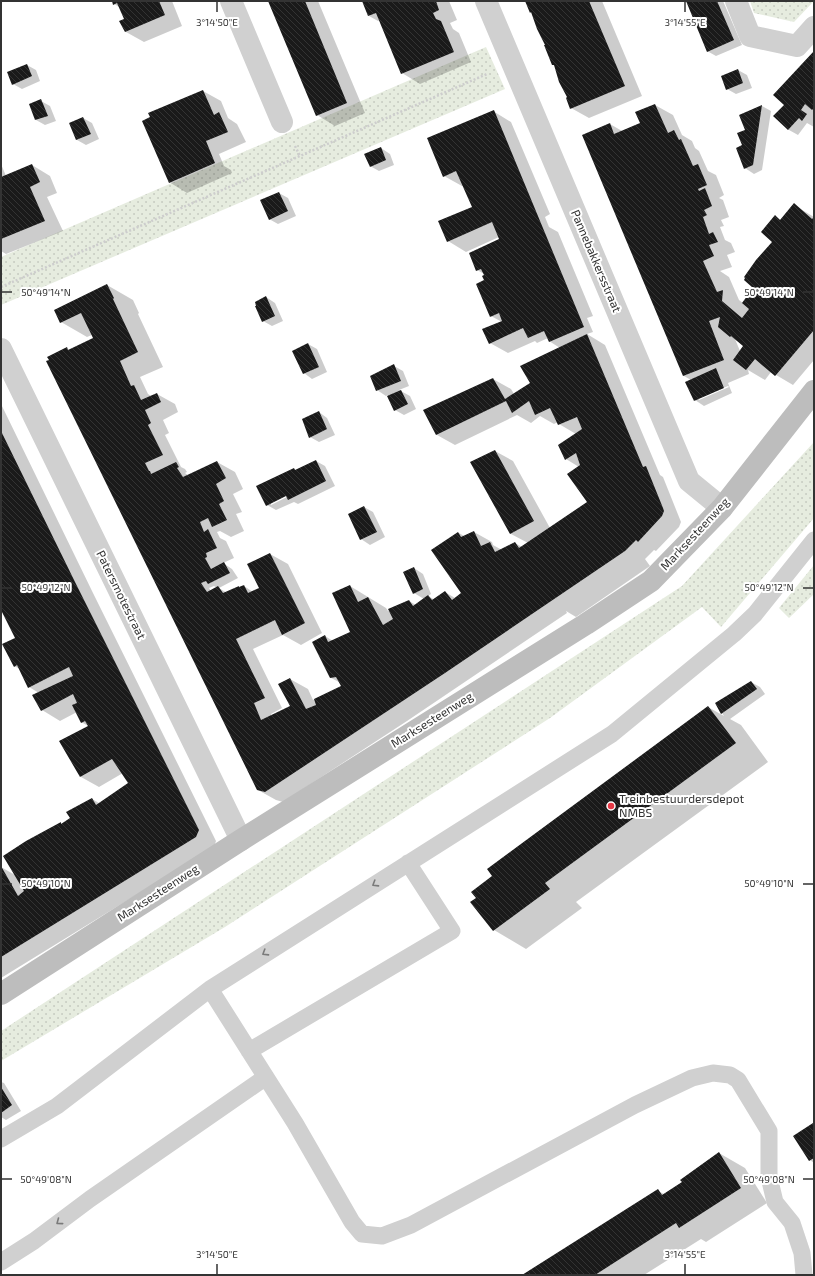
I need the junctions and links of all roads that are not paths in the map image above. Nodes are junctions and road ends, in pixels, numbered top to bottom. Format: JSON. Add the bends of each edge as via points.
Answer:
{"nodes":[{"id":1,"x":231,"y":1,"type":"edge"},
{"id":2,"x":486,"y":1,"type":"edge"},
{"id":3,"x":736,"y":1,"type":"edge"},
{"id":4,"x":814,"y":27,"type":"edge"},
{"id":5,"x":282,"y":122,"type":"dead end"},
{"id":6,"x":1,"y":350,"type":"edge"},
{"id":7,"x":814,"y":391,"type":"edge"},
{"id":8,"x":722,"y":508,"type":"junction"},
{"id":9,"x":814,"y":540,"type":"edge"},
{"id":10,"x":241,"y":840,"type":"junction"},
{"id":11,"x":408,"y":863,"type":"junction"},
{"id":12,"x":210,"y":989,"type":"junction"},
{"id":13,"x":1,"y":994,"type":"edge"},
{"id":14,"x":250,"y":1051,"type":"junction"},
{"id":15,"x":266,"y":1077,"type":"junction"},
{"id":16,"x":1,"y":1139,"type":"edge"},
{"id":17,"x":1,"y":1262,"type":"edge"},
{"id":18,"x":804,"y":1275,"type":"edge"}],
"edges":[{"from":1,"to":5,"type":"street"},
{"from":2,"to":8,"type":"street","name":"Pannebakkersstraat","via":[[689,481]]},
{"from":3,"to":4,"type":"street","via":[[750,36],[797,46]]},
{"from":6,"to":10,"type":"street","name":"Patersmotestraat"},
{"from":7,"to":8,"type":"street","name":"Marksesteenweg"},
{"from":8,"to":10,"type":"street","name":"Marksesteenweg","via":[[651,581]]},
{"from":9,"to":11,"type":"lane","via":[[756,614],[612,734]]},
{"from":10,"to":13,"type":"street","name":"Marksesteenweg"},
{"from":11,"to":12,"type":"lane","one_way":true},
{"from":11,"to":14,"type":"lane","via":[[452,931]]},
{"from":12,"to":14,"type":"lane"},
{"from":12,"to":16,"type":"lane","via":[[57,1106]]},
{"from":14,"to":15,"type":"lane"},
{"from":15,"to":17,"type":"lane","one_way":true},
{"from":15,"to":18,"type":"lane","via":[[352,1222],[362,1234],[382,1236],[411,1225],[635,1105],[692,1078],[713,1073],[730,1076],[738,1080],[769,1131],[769,1177],[775,1202],[792,1223],[802,1253]]}]}
